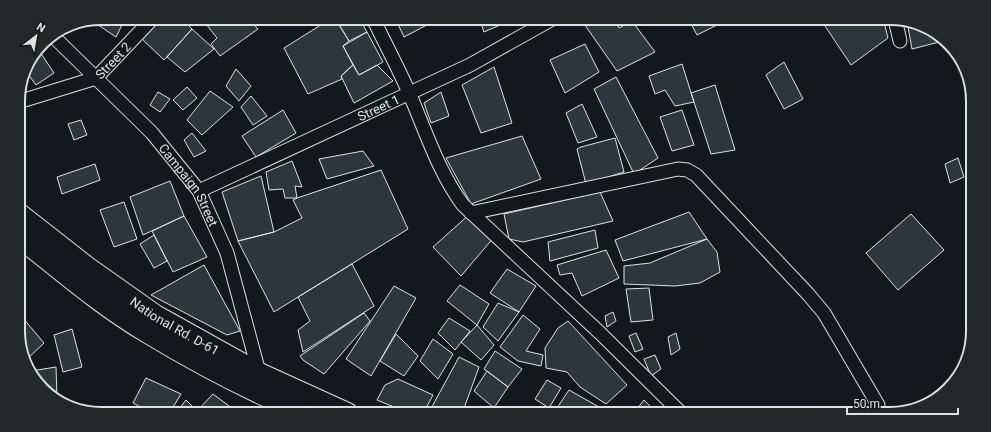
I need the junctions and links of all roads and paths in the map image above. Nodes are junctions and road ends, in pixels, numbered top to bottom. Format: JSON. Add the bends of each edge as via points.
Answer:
{"nodes":[{"id":1,"x":146,"y":25,"type":"edge"},
{"id":2,"x":376,"y":25,"type":"edge"},
{"id":3,"x":541,"y":25,"type":"edge"},
{"id":4,"x":896,"y":25,"type":"edge"},
{"id":5,"x":57,"y":40,"type":"edge"},
{"id":6,"x":900,"y":41,"type":"dead end"},
{"id":7,"x":96,"y":78,"type":"junction"},
{"id":8,"x":410,"y":94,"type":"junction"},
{"id":9,"x":25,"y":100,"type":"edge"},
{"id":10,"x":199,"y":191,"type":"junction"},
{"id":11,"x":471,"y":213,"type":"junction"},
{"id":12,"x":25,"y":219,"type":"edge"},
{"id":13,"x":25,"y":241,"type":"edge"},
{"id":14,"x":261,"y":384,"type":"junction"},
{"id":15,"x":297,"y":407,"type":"edge"},
{"id":16,"x":326,"y":407,"type":"edge"},
{"id":17,"x":675,"y":407,"type":"edge"},
{"id":18,"x":878,"y":407,"type":"edge"}],
"edges":[{"from":1,"to":7,"type":"street","name":"Street 2"},
{"from":2,"to":8,"type":"street"},
{"from":3,"to":8,"type":"street","name":"Street 1","via":[[470,65]]},
{"from":4,"to":6,"type":"street"},
{"from":5,"to":7,"type":"street","name":"Campaign Street"},
{"from":7,"to":9,"type":"street","name":"Street 2"},
{"from":7,"to":10,"type":"street","name":"Campaign Street","via":[[152,133]]},
{"from":8,"to":10,"type":"street","name":"Street 1"},
{"from":8,"to":11,"type":"street","via":[[453,191]]},
{"from":10,"to":14,"type":"street","name":"Campaign Street","via":[[227,253]]},
{"from":11,"to":17,"type":"street"},
{"from":11,"to":18,"type":"street","via":[[678,169],[687,170],[696,175],[824,313]]},
{"from":12,"to":14,"type":"highway","name":"National Rd. D-61","via":[[155,316]]},
{"from":13,"to":14,"type":"highway","name":"National Rd. D-61","via":[[147,332]]},
{"from":14,"to":15,"type":"highway","name":"National Rd. D-61"},
{"from":14,"to":16,"type":"highway","name":"National Rd. D-61"}]}
